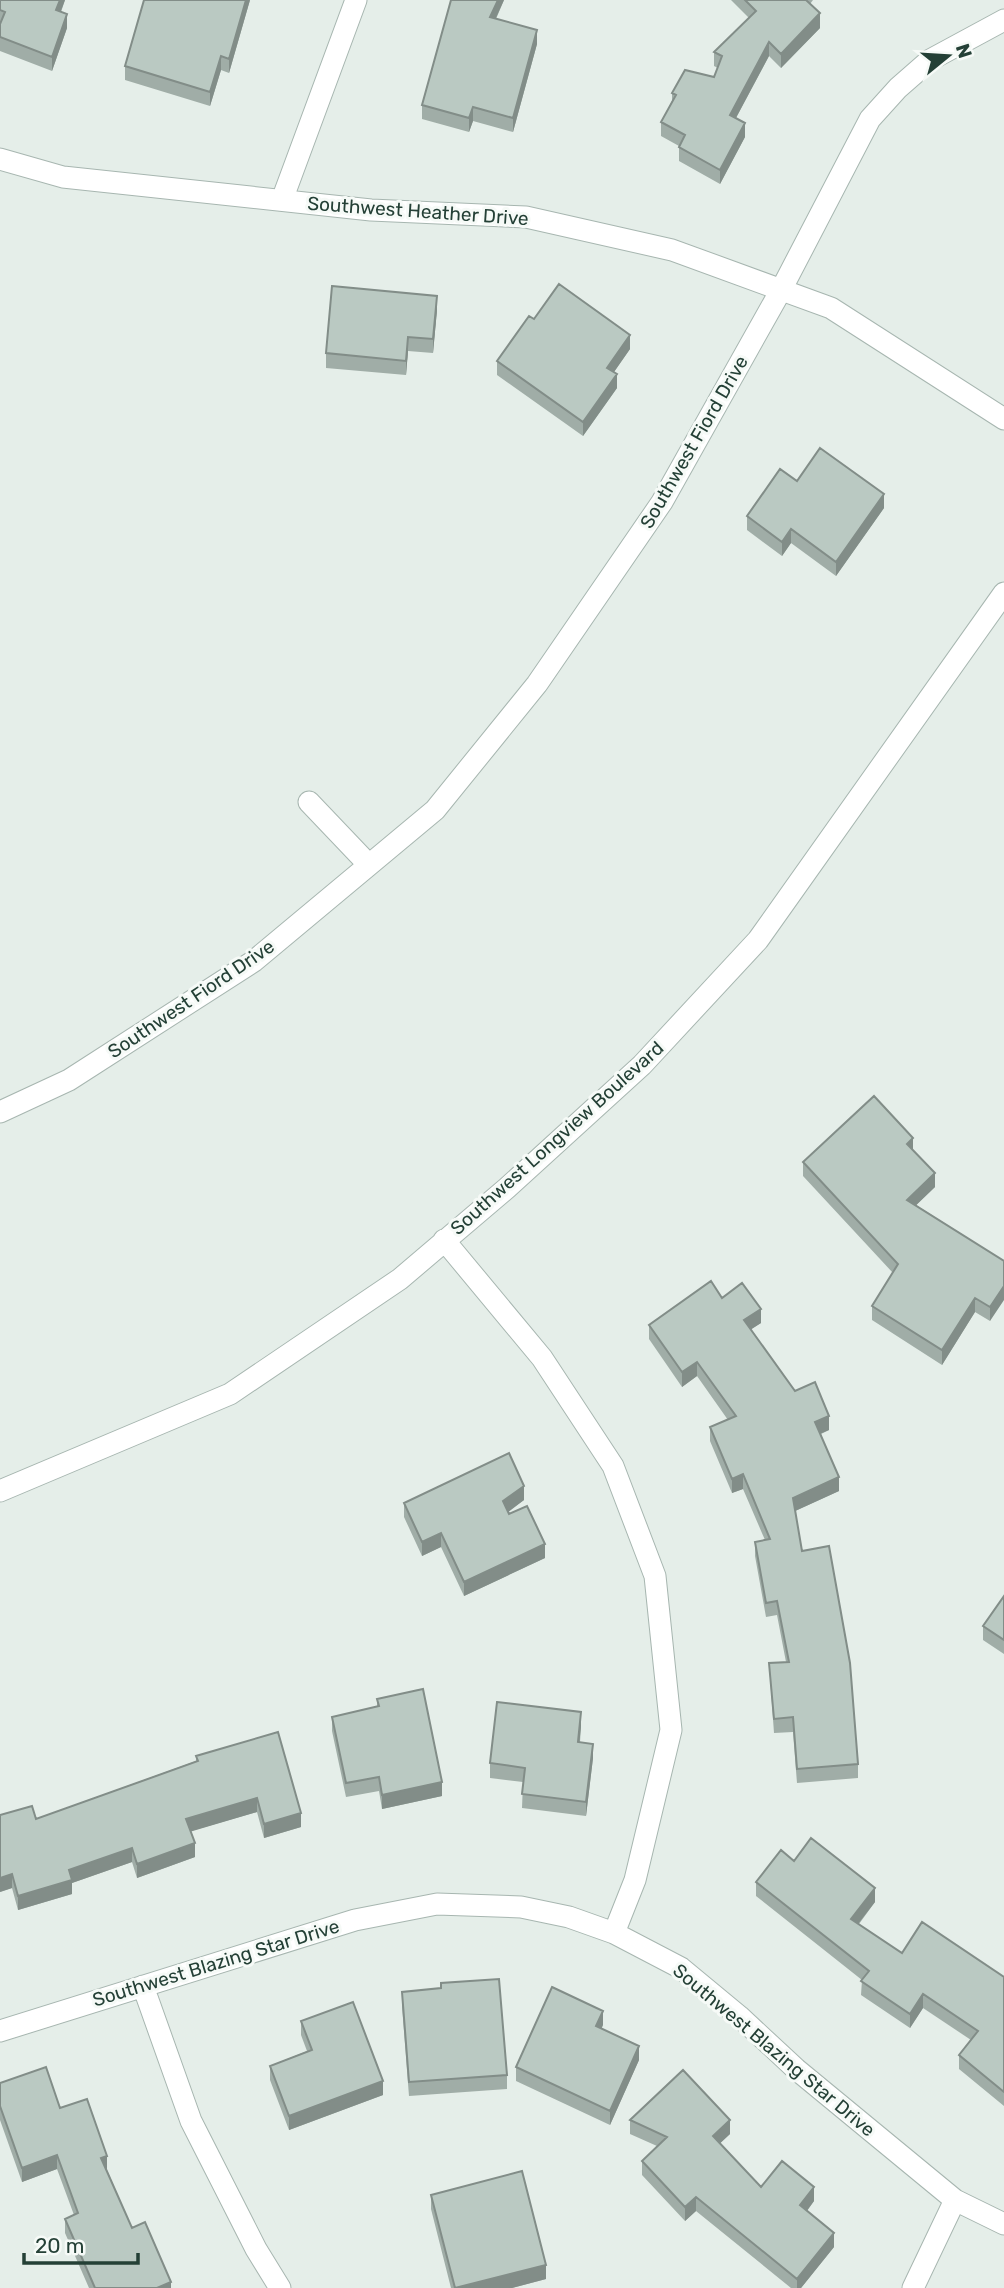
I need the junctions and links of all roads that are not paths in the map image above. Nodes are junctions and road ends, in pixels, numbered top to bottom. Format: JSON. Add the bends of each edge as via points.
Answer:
{"nodes":[{"id":1,"x":356,"y":0,"type":"edge"},
{"id":2,"x":1004,"y":20,"type":"edge"},
{"id":3,"x":0,"y":159,"type":"edge"},
{"id":4,"x":282,"y":200,"type":"junction"},
{"id":5,"x":780,"y":290,"type":"junction"},
{"id":6,"x":1004,"y":419,"type":"edge"},
{"id":7,"x":1004,"y":593,"type":"edge"},
{"id":8,"x":309,"y":802,"type":"dead end"},
{"id":9,"x":369,"y":865,"type":"junction"},
{"id":10,"x":0,"y":1112,"type":"edge"},
{"id":11,"x":444,"y":1240,"type":"junction"},
{"id":12,"x":0,"y":1491,"type":"edge"},
{"id":13,"x":614,"y":1933,"type":"junction"},
{"id":14,"x":142,"y":1986,"type":"junction"},
{"id":15,"x":0,"y":2031,"type":"edge"},
{"id":16,"x":955,"y":2200,"type":"junction"},
{"id":17,"x":1004,"y":2224,"type":"edge"},
{"id":18,"x":280,"y":2288,"type":"edge"},
{"id":19,"x":913,"y":2288,"type":"edge"}],
"edges":[{"from":1,"to":4,"type":"street"},
{"from":2,"to":5,"type":"street","name":"Southwest Fiord Drive","via":[[930,60],[870,119]]},
{"from":3,"to":4,"type":"street","name":"Southwest Heather Drive","via":[[63,177]]},
{"from":4,"to":5,"type":"street","name":"Southwest Heather Drive","via":[[371,210],[526,217],[672,250]]},
{"from":5,"to":6,"type":"street","name":"Southwest Heather Drive","via":[[831,308]]},
{"from":5,"to":9,"type":"street","name":"Southwest Fiord Drive","via":[[662,502],[537,684],[435,810]]},
{"from":7,"to":11,"type":"street","name":"Southwest Longview Boulevard","via":[[758,940],[642,1065]]},
{"from":8,"to":9,"type":"street"},
{"from":9,"to":10,"type":"street","name":"Southwest Fiord Drive","via":[[254,961],[69,1080]]},
{"from":11,"to":12,"type":"street","name":"Southwest Longview Boulevard","via":[[400,1279],[230,1394]]},
{"from":11,"to":13,"type":"street","via":[[542,1358],[613,1466],[655,1576],[671,1730],[635,1880]]},
{"from":13,"to":14,"type":"street","name":"Southwest Blazing Star Drive","via":[[521,1907],[437,1904],[355,1920]]},
{"from":13,"to":16,"type":"street","name":"Southwest Blazing Star Drive","via":[[681,1968]]},
{"from":14,"to":15,"type":"street","name":"Southwest Blazing Star Drive"},
{"from":14,"to":18,"type":"street","via":[[191,2121]]},
{"from":16,"to":17,"type":"street","name":"Southwest Blazing Star Drive"},
{"from":16,"to":19,"type":"street"}]}
